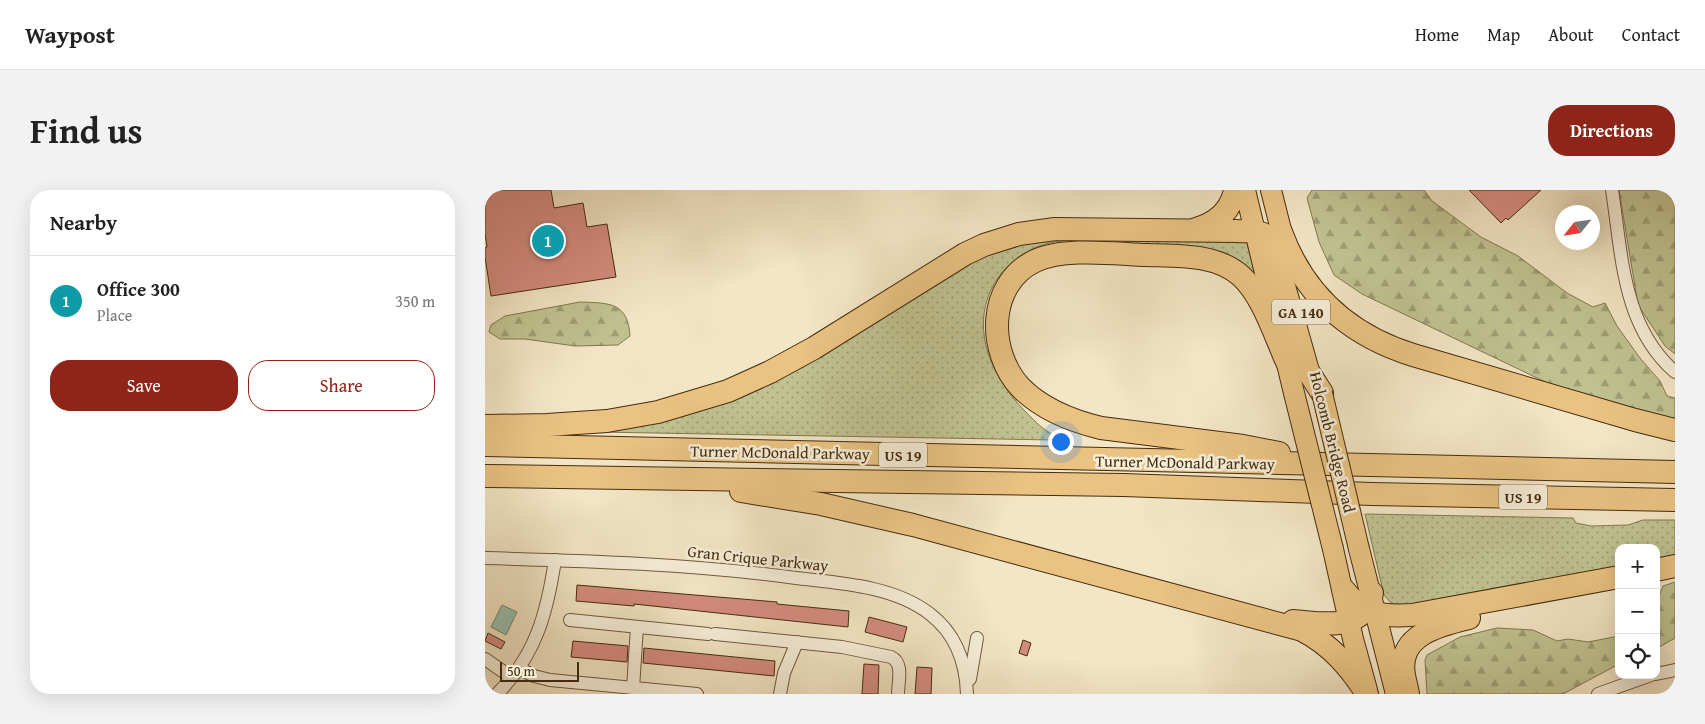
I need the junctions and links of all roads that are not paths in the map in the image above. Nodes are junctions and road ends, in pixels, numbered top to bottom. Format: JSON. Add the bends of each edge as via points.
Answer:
{"nodes":[{"id":1,"x":1235,"y":190,"type":"edge"},
{"id":2,"x":1245,"y":190,"type":"edge"},
{"id":3,"x":1271,"y":190,"type":"edge"},
{"id":4,"x":1612,"y":190,"type":"edge"},
{"id":5,"x":1185,"y":231,"type":"junction"},
{"id":6,"x":1255,"y":232,"type":"junction"},
{"id":7,"x":1281,"y":232,"type":"junction"},
{"id":8,"x":1287,"y":362,"type":"junction"},
{"id":9,"x":1675,"y":372,"type":"edge"},
{"id":10,"x":1322,"y":393,"type":"junction"},
{"id":11,"x":485,"y":426,"type":"edge"},
{"id":12,"x":1675,"y":430,"type":"edge"},
{"id":13,"x":485,"y":445,"type":"edge"},
{"id":14,"x":1321,"y":465,"type":"junction"},
{"id":15,"x":1675,"y":472,"type":"edge"},
{"id":16,"x":485,"y":476,"type":"edge"},
{"id":17,"x":671,"y":479,"type":"junction"},
{"id":18,"x":1675,"y":500,"type":"edge"},
{"id":19,"x":485,"y":558,"type":"edge"},
{"id":20,"x":555,"y":560,"type":"junction"},
{"id":21,"x":1615,"y":579,"type":"edge"},
{"id":22,"x":1615,"y":579,"type":"edge"},
{"id":23,"x":1343,"y":589,"type":"joint"},
{"id":24,"x":1366,"y":609,"type":"junction"},
{"id":25,"x":1265,"y":619,"type":"junction"},
{"id":26,"x":570,"y":620,"type":"dead end"},
{"id":27,"x":637,"y":627,"type":"junction"},
{"id":28,"x":977,"y":638,"type":"dead end"},
{"id":29,"x":797,"y":642,"type":"junction"},
{"id":30,"x":485,"y":659,"type":"edge"},
{"id":31,"x":1675,"y":670,"type":"edge"},
{"id":32,"x":515,"y":672,"type":"junction"},
{"id":33,"x":1660,"y":673,"type":"edge"},
{"id":34,"x":1640,"y":679,"type":"edge"},
{"id":35,"x":633,"y":688,"type":"junction"},
{"id":36,"x":497,"y":694,"type":"edge"},
{"id":37,"x":697,"y":694,"type":"edge"},
{"id":38,"x":780,"y":694,"type":"edge"},
{"id":39,"x":898,"y":694,"type":"edge"},
{"id":40,"x":968,"y":694,"type":"edge"},
{"id":41,"x":1368,"y":694,"type":"edge"},
{"id":42,"x":1395,"y":694,"type":"edge"},
{"id":43,"x":1409,"y":694,"type":"edge"},
{"id":44,"x":1598,"y":694,"type":"edge"}],
"edges":[{"from":1,"to":5,"type":"highway","via":[[1229,206],[1216,221]]},
{"from":2,"to":6,"type":"main road","name":"Holcomb Bridge Road","number":"GA 140"},
{"from":3,"to":7,"type":"main road","name":"Holcomb Bridge Road","number":"GA 140"},
{"from":4,"to":9,"type":"street","via":[[1627,290],[1633,309],[1649,343]]},
{"from":5,"to":6,"type":"highway"},
{"from":5,"to":11,"type":"highway","via":[[1055,228],[1019,234],[965,254],[807,353],[728,391],[666,410],[607,421]]},
{"from":6,"to":8,"type":"main road","name":"Holcomb Bridge Road","number":"GA 140"},
{"from":6,"to":10,"type":"highway","via":[[1264,234],[1271,241],[1307,371]]},
{"from":7,"to":10,"type":"main road","name":"Holcomb Bridge Road","number":"GA 140"},
{"from":7,"to":12,"type":"highway","via":[[1300,271],[1319,297],[1347,323],[1379,342],[1413,355]]},
{"from":8,"to":14,"type":"highway","via":[[1259,300],[1247,283],[1227,266],[1203,259],[1102,254],[1049,256],[1016,274],[1003,294],[998,310],[999,344],[1011,375],[1028,394],[1061,415],[1101,428],[1243,446]]},
{"from":8,"to":23,"type":"main road","name":"Holcomb Bridge Road","number":"GA 140","bridge":true},
{"from":10,"to":24,"type":"main road","name":"Holcomb Bridge Road","number":"GA 140","bridge":true,"via":[[1359,548]]},
{"from":13,"to":14,"type":"highway","name":"Turner McDonald Parkway","number":"US 19"},
{"from":14,"to":15,"type":"highway","name":"Turner McDonald Parkway","number":"US 19"},
{"from":16,"to":17,"type":"highway","name":"Turner McDonald Parkway","number":"US 19"},
{"from":17,"to":18,"type":"highway","name":"Turner McDonald Parkway","number":"US 19","via":[[1124,485]]},
{"from":17,"to":25,"type":"highway","via":[[851,510]]},
{"from":19,"to":20,"type":"street","name":"Gran Crique Parkway"},
{"from":20,"to":32,"type":"street","via":[[545,616],[533,644]]},
{"from":20,"to":40,"type":"street","name":"Gran Crique Parkway","via":[[638,562],[748,571],[848,585],[892,596],[923,610],[947,631],[963,660]]},
{"from":21,"to":24,"type":"highway","via":[[1412,615],[1390,616]]},
{"from":22,"to":43,"type":"highway","via":[[1428,630],[1413,642],[1406,656],[1403,674]]},
{"from":23,"to":24,"type":"highway"},
{"from":24,"to":25,"type":"highway","via":[[1331,624]]},
{"from":24,"to":41,"type":"main road","name":"Holcomb Bridge Road","number":"GA 140"},
{"from":24,"to":42,"type":"main road","name":"Holcomb Bridge Road","number":"GA 140"},
{"from":25,"to":41,"type":"highway","via":[[1316,637],[1340,658]]},
{"from":26,"to":27,"type":"street"},
{"from":27,"to":29,"type":"street"},
{"from":27,"to":35,"type":"street"},
{"from":28,"to":40,"type":"street"},
{"from":29,"to":38,"type":"street"},
{"from":29,"to":39,"type":"street","via":[[849,648],[893,658],[899,664]]},
{"from":30,"to":32,"type":"street"},
{"from":31,"to":33,"type":"street"},
{"from":32,"to":35,"type":"street","via":[[550,680]]},
{"from":32,"to":36,"type":"street"},
{"from":34,"to":44,"type":"street"},
{"from":35,"to":37,"type":"street"}]}
